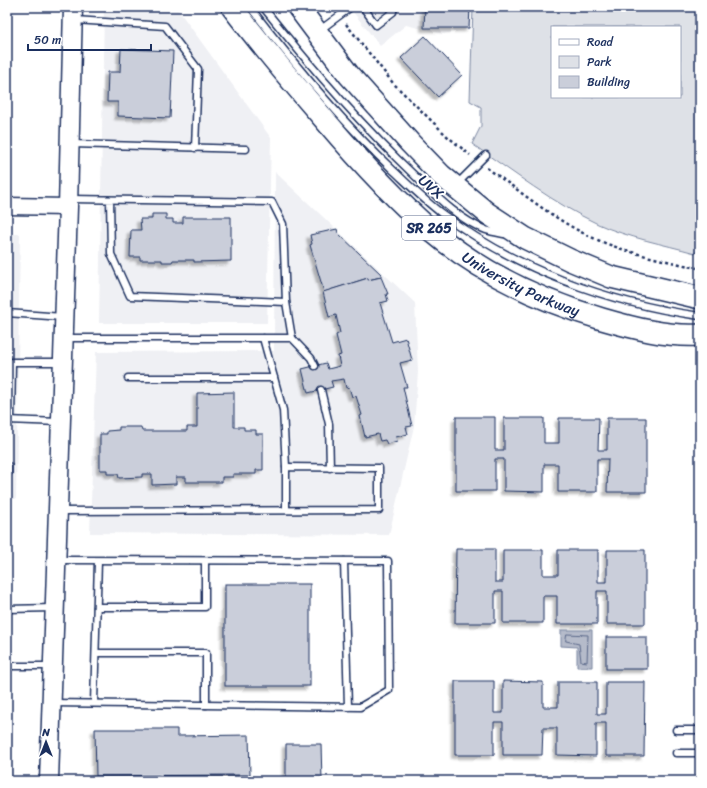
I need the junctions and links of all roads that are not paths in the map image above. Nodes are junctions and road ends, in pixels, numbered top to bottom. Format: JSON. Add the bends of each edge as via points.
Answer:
{"nodes":[{"id":1,"x":232,"y":7,"type":"edge"},
{"id":2,"x":250,"y":7,"type":"edge"},
{"id":3,"x":263,"y":7,"type":"edge"},
{"id":4,"x":298,"y":7,"type":"edge"},
{"id":5,"x":351,"y":7,"type":"edge"},
{"id":6,"x":363,"y":7,"type":"edge"},
{"id":7,"x":394,"y":7,"type":"edge"},
{"id":8,"x":73,"y":14,"type":"edge"},
{"id":9,"x":317,"y":33,"type":"junction"},
{"id":10,"x":69,"y":144,"type":"junction"},
{"id":11,"x":195,"y":148,"type":"junction"},
{"id":12,"x":246,"y":149,"type":"dead end"},
{"id":13,"x":486,"y":155,"type":"dead end"},
{"id":14,"x":455,"y":186,"type":"junction"},
{"id":15,"x":110,"y":200,"type":"junction"},
{"id":16,"x":68,"y":203,"type":"junction"},
{"id":17,"x":7,"y":206,"type":"edge"},
{"id":18,"x":526,"y":238,"type":"junction"},
{"id":19,"x":700,"y":298,"type":"edge"},
{"id":20,"x":286,"y":302,"type":"junction"},
{"id":21,"x":7,"y":313,"type":"edge"},
{"id":22,"x":700,"y":316,"type":"edge"},
{"id":23,"x":63,"y":317,"type":"junction"},
{"id":24,"x":700,"y":335,"type":"edge"},
{"id":25,"x":63,"y":338,"type":"junction"},
{"id":26,"x":263,"y":338,"type":"junction"},
{"id":27,"x":292,"y":338,"type":"junction"},
{"id":28,"x":62,"y":362,"type":"junction"},
{"id":29,"x":315,"y":366,"type":"dead end"},
{"id":30,"x":128,"y":378,"type":"dead end"},
{"id":31,"x":274,"y":378,"type":"junction"},
{"id":32,"x":321,"y":390,"type":"dead end"},
{"id":33,"x":9,"y":420,"type":"edge"},
{"id":34,"x":60,"y":422,"type":"junction"},
{"id":35,"x":286,"y":467,"type":"junction"},
{"id":36,"x":330,"y":468,"type":"junction"},
{"id":37,"x":286,"y":510,"type":"junction"},
{"id":38,"x":57,"y":511,"type":"junction"},
{"id":39,"x":56,"y":560,"type":"junction"},
{"id":40,"x":98,"y":561,"type":"junction"},
{"id":41,"x":205,"y":561,"type":"junction"},
{"id":42,"x":344,"y":561,"type":"junction"},
{"id":43,"x":97,"y":607,"type":"junction"},
{"id":44,"x":54,"y":608,"type":"junction"},
{"id":45,"x":7,"y":609,"type":"edge"},
{"id":46,"x":96,"y":653,"type":"junction"},
{"id":47,"x":7,"y":666,"type":"edge"},
{"id":48,"x":53,"y":666,"type":"junction"},
{"id":49,"x":51,"y":703,"type":"junction"},
{"id":50,"x":94,"y":703,"type":"junction"},
{"id":51,"x":206,"y":705,"type":"junction"},
{"id":52,"x":348,"y":707,"type":"junction"},
{"id":53,"x":676,"y":730,"type":"dead end"},
{"id":54,"x":700,"y":730,"type":"edge"},
{"id":55,"x":676,"y":753,"type":"dead end"},
{"id":56,"x":700,"y":753,"type":"edge"},
{"id":57,"x":49,"y":781,"type":"edge"}],
"edges":[{"from":1,"to":24,"type":"main road","name":"University Parkway","number":"SR 265","via":[[315,109],[386,189],[434,234],[459,252],[513,284],[592,316],[660,332]]},
{"from":2,"to":22,"type":"lane","name":"UVX","via":[[321,94],[376,154],[440,212],[462,228],[509,255],[564,281],[622,300]]},
{"from":3,"to":18,"type":"lane","via":[[347,108],[427,187],[464,218],[487,230]]},
{"from":4,"to":9,"type":"main road","number":"SR 265"},
{"from":5,"to":9,"type":"lane"},
{"from":6,"to":7,"type":"lane","via":[[376,25],[394,12]]},
{"from":8,"to":10,"type":"main road"},
{"from":8,"to":11,"type":"lane","via":[[165,26],[198,69]]},
{"from":9,"to":14,"type":"main road","number":"SR 265","via":[[349,75],[410,143]]},
{"from":10,"to":11,"type":"lane"},
{"from":10,"to":16,"type":"main road"},
{"from":11,"to":12,"type":"lane"},
{"from":13,"to":14,"type":"lane"},
{"from":14,"to":18,"type":"main road","number":"SR 265","via":[[487,213]]},
{"from":15,"to":16,"type":"lane"},
{"from":15,"to":20,"type":"lane","via":[[111,254],[130,296]]},
{"from":15,"to":20,"type":"lane","via":[[272,202],[283,224]]},
{"from":16,"to":17,"type":"street"},
{"from":16,"to":23,"type":"main road"},
{"from":18,"to":19,"type":"main road","number":"SR 265","via":[[570,260],[611,276]]},
{"from":20,"to":27,"type":"lane"},
{"from":21,"to":23,"type":"lane"},
{"from":23,"to":25,"type":"main road"},
{"from":25,"to":26,"type":"lane"},
{"from":25,"to":28,"type":"main road"},
{"from":26,"to":27,"type":"lane"},
{"from":26,"to":31,"type":"lane"},
{"from":27,"to":29,"type":"lane"},
{"from":28,"to":33,"type":"lane","via":[[12,362]]},
{"from":28,"to":34,"type":"main road"},
{"from":30,"to":31,"type":"lane"},
{"from":31,"to":35,"type":"lane","via":[[283,410]]},
{"from":32,"to":36,"type":"lane","via":[[329,424]]},
{"from":33,"to":34,"type":"lane"},
{"from":34,"to":38,"type":"main road"},
{"from":35,"to":36,"type":"lane"},
{"from":35,"to":37,"type":"lane"},
{"from":36,"to":37,"type":"lane","via":[[379,468],[379,510]]},
{"from":37,"to":38,"type":"lane"},
{"from":38,"to":39,"type":"main road"},
{"from":39,"to":40,"type":"lane"},
{"from":39,"to":44,"type":"main road"},
{"from":40,"to":41,"type":"lane"},
{"from":40,"to":43,"type":"lane"},
{"from":41,"to":42,"type":"lane"},
{"from":41,"to":43,"type":"lane","via":[[205,607]]},
{"from":42,"to":52,"type":"lane"},
{"from":42,"to":52,"type":"lane","via":[[388,561],[389,690],[360,707]]},
{"from":43,"to":46,"type":"lane"},
{"from":44,"to":45,"type":"lane"},
{"from":44,"to":48,"type":"main road"},
{"from":46,"to":50,"type":"lane"},
{"from":46,"to":51,"type":"lane","via":[[206,653]]},
{"from":47,"to":48,"type":"lane"},
{"from":48,"to":49,"type":"main road"},
{"from":49,"to":50,"type":"lane"},
{"from":49,"to":57,"type":"main road"},
{"from":50,"to":51,"type":"lane"},
{"from":51,"to":52,"type":"lane"},
{"from":53,"to":54,"type":"lane"},
{"from":55,"to":56,"type":"lane"}]}
